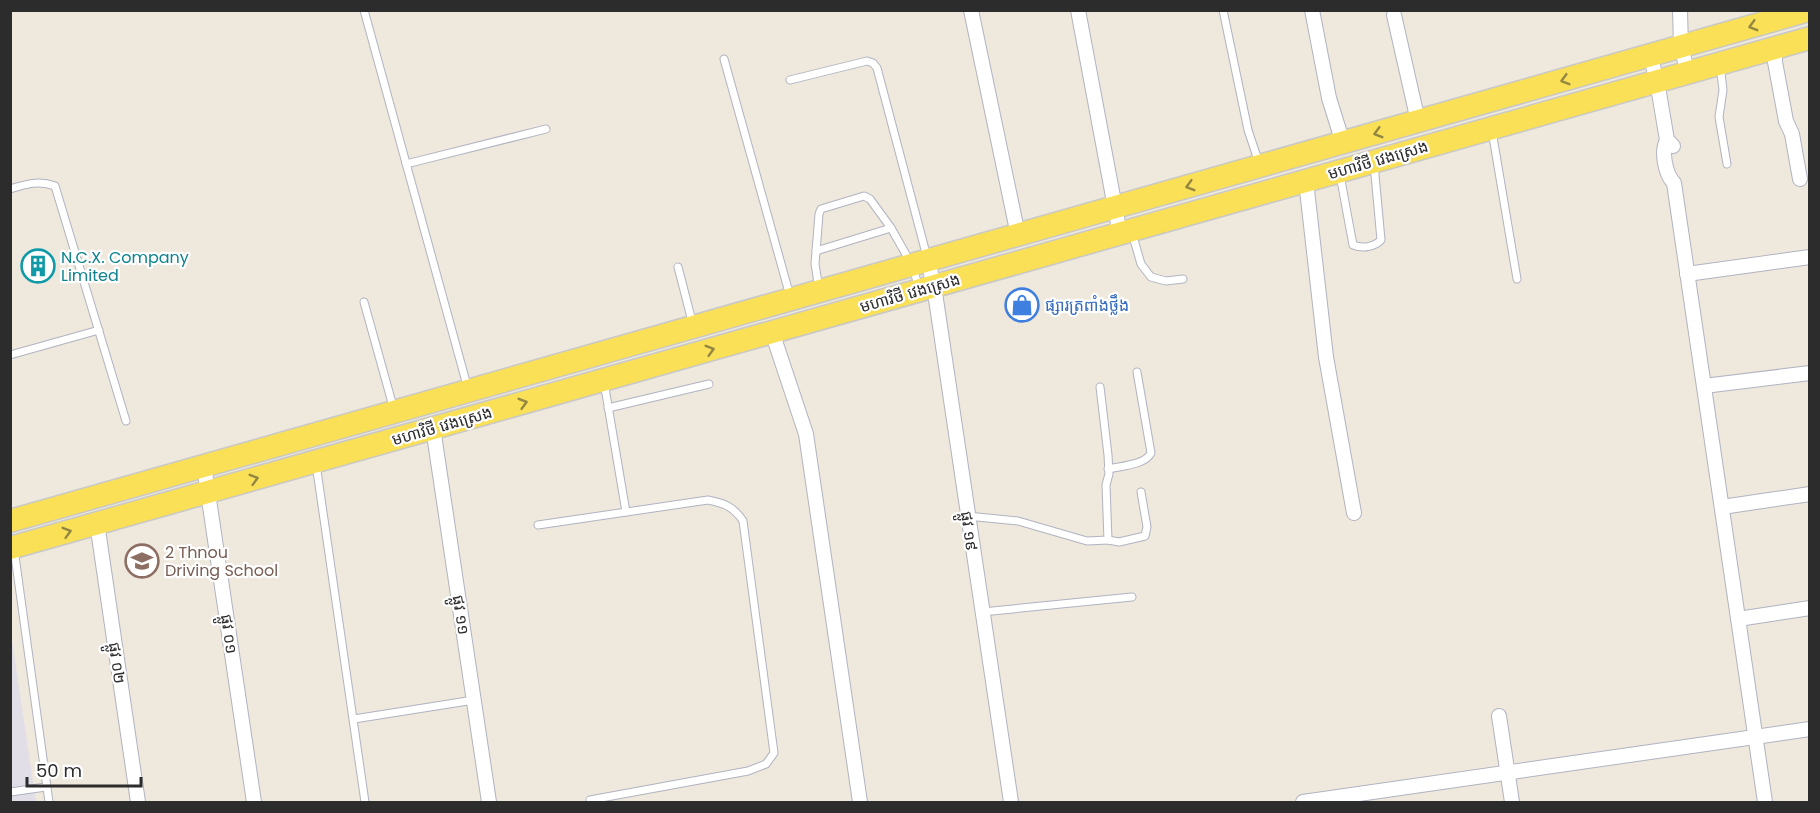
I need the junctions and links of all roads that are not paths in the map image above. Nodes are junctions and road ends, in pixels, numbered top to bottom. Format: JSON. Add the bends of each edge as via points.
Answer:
{"nodes":[{"id":1,"x":364,"y":10,"type":"edge"},
{"id":2,"x":971,"y":10,"type":"edge"},
{"id":3,"x":1078,"y":10,"type":"edge"},
{"id":4,"x":1223,"y":10,"type":"edge"},
{"id":5,"x":1312,"y":10,"type":"edge"},
{"id":6,"x":1680,"y":10,"type":"edge"},
{"id":7,"x":1809,"y":10,"type":"edge"},
{"id":8,"x":1394,"y":15,"type":"dead end"},
{"id":9,"x":1809,"y":38,"type":"edge"},
{"id":10,"x":1681,"y":47,"type":"junction"},
{"id":11,"x":1775,"y":48,"type":"junction"},
{"id":12,"x":1650,"y":56,"type":"junction"},
{"id":13,"x":724,"y":58,"type":"dead end"},
{"id":14,"x":1720,"y":63,"type":"junction"},
{"id":15,"x":1688,"y":72,"type":"junction"},
{"id":16,"x":790,"y":80,"type":"dead end"},
{"id":17,"x":1657,"y":81,"type":"junction"},
{"id":18,"x":1418,"y":122,"type":"junction"},
{"id":19,"x":1492,"y":128,"type":"junction"},
{"id":20,"x":546,"y":129,"type":"dead end"},
{"id":21,"x":1342,"y":143,"type":"junction"},
{"id":22,"x":1374,"y":161,"type":"junction"},
{"id":23,"x":406,"y":164,"type":"junction"},
{"id":24,"x":1727,"y":164,"type":"dead end"},
{"id":25,"x":1260,"y":166,"type":"junction"},
{"id":26,"x":1339,"y":171,"type":"junction"},
{"id":27,"x":1800,"y":179,"type":"dead end"},
{"id":28,"x":1306,"y":181,"type":"junction"},
{"id":29,"x":10,"y":189,"type":"edge"},
{"id":30,"x":1115,"y":208,"type":"junction"},
{"id":31,"x":891,"y":228,"type":"junction"},
{"id":32,"x":1126,"y":232,"type":"junction"},
{"id":33,"x":1018,"y":235,"type":"junction"},
{"id":34,"x":816,"y":251,"type":"junction"},
{"id":35,"x":1809,"y":257,"type":"edge"},
{"id":36,"x":920,"y":263,"type":"junction"},
{"id":37,"x":678,"y":267,"type":"dead end"},
{"id":38,"x":1687,"y":274,"type":"junction"},
{"id":39,"x":1183,"y":279,"type":"dead end"},
{"id":40,"x":1517,"y":279,"type":"dead end"},
{"id":41,"x":927,"y":288,"type":"junction"},
{"id":42,"x":819,"y":292,"type":"junction"},
{"id":43,"x":791,"y":299,"type":"junction"},
{"id":44,"x":364,"y":302,"type":"dead end"},
{"id":45,"x":694,"y":327,"type":"junction"},
{"id":46,"x":99,"y":330,"type":"junction"},
{"id":47,"x":772,"y":332,"type":"junction"},
{"id":48,"x":10,"y":355,"type":"edge"},
{"id":49,"x":1137,"y":372,"type":"dead end"},
{"id":50,"x":1809,"y":373,"type":"edge"},
{"id":51,"x":604,"y":380,"type":"junction"},
{"id":52,"x":709,"y":384,"type":"dead end"},
{"id":53,"x":1704,"y":386,"type":"junction"},
{"id":54,"x":1100,"y":387,"type":"dead end"},
{"id":55,"x":469,"y":391,"type":"junction"},
{"id":56,"x":608,"y":408,"type":"junction"},
{"id":57,"x":395,"y":412,"type":"junction"},
{"id":58,"x":126,"y":421,"type":"dead end"},
{"id":59,"x":433,"y":428,"type":"junction"},
{"id":60,"x":315,"y":462,"type":"junction"},
{"id":61,"x":204,"y":466,"type":"junction"},
{"id":62,"x":1108,"y":469,"type":"junction"},
{"id":63,"x":209,"y":492,"type":"junction"},
{"id":64,"x":1142,"y":492,"type":"dead end"},
{"id":65,"x":1809,"y":494,"type":"edge"},
{"id":66,"x":1722,"y":507,"type":"junction"},
{"id":67,"x":627,"y":512,"type":"junction"},
{"id":68,"x":1354,"y":513,"type":"dead end"},
{"id":69,"x":967,"y":516,"type":"junction"},
{"id":70,"x":10,"y":521,"type":"edge"},
{"id":71,"x":97,"y":523,"type":"junction"},
{"id":72,"x":538,"y":525,"type":"dead end"},
{"id":73,"x":1108,"y":540,"type":"junction"},
{"id":74,"x":12,"y":547,"type":"edge"},
{"id":75,"x":1132,"y":597,"type":"dead end"},
{"id":76,"x":1809,"y":608,"type":"edge"},
{"id":77,"x":982,"y":612,"type":"junction"},
{"id":78,"x":1738,"y":619,"type":"junction"},
{"id":79,"x":474,"y":700,"type":"junction"},
{"id":80,"x":1499,"y":716,"type":"dead end"},
{"id":81,"x":354,"y":719,"type":"junction"},
{"id":82,"x":1809,"y":729,"type":"edge"},
{"id":83,"x":1756,"y":736,"type":"junction"},
{"id":84,"x":1508,"y":773,"type":"junction"},
{"id":85,"x":46,"y":787,"type":"junction"},
{"id":86,"x":10,"y":792,"type":"edge"},
{"id":87,"x":591,"y":800,"type":"dead end"},
{"id":88,"x":49,"y":802,"type":"edge"},
{"id":89,"x":138,"y":802,"type":"edge"},
{"id":90,"x":254,"y":802,"type":"edge"},
{"id":91,"x":365,"y":802,"type":"edge"},
{"id":92,"x":489,"y":802,"type":"edge"},
{"id":93,"x":860,"y":802,"type":"edge"},
{"id":94,"x":1011,"y":802,"type":"edge"},
{"id":95,"x":1303,"y":802,"type":"edge"},
{"id":96,"x":1512,"y":802,"type":"edge"},
{"id":97,"x":1765,"y":802,"type":"edge"}],
"edges":[{"from":1,"to":23,"type":"lane"},
{"from":2,"to":33,"type":"street"},
{"from":3,"to":30,"type":"street"},
{"from":4,"to":25,"type":"lane","via":[[1248,130]]},
{"from":5,"to":21,"type":"street"},
{"from":6,"to":10,"type":"street"},
{"from":7,"to":10,"type":"main road","name":"មហាវិថី វេងស្រេង","one_way":true},
{"from":8,"to":18,"type":"street"},
{"from":9,"to":11,"type":"main road","name":"មហាវិថី វេងស្រេង"},
{"from":10,"to":12,"type":"main road","name":"មហាវិថី វេងស្រេង"},
{"from":10,"to":15,"type":"street"},
{"from":11,"to":14,"type":"main road","name":"មហាវិថី វេងស្រេង"},
{"from":11,"to":27,"type":"street","via":[[1779,86]]},
{"from":12,"to":17,"type":"street"},
{"from":12,"to":18,"type":"main road","name":"មហាវិថី វេងស្រេង","one_way":true},
{"from":13,"to":43,"type":"lane"},
{"from":14,"to":15,"type":"main road","name":"មហាវិថី វេងស្រេង"},
{"from":14,"to":24,"type":"lane","via":[[1723,90],[1719,117]]},
{"from":15,"to":17,"type":"main road","name":"មហាវិថី វេងស្រេង"},
{"from":16,"to":36,"type":"lane","via":[[867,61],[877,68]]},
{"from":17,"to":19,"type":"main road","name":"មហាវិថី វេងស្រេង"},
{"from":17,"to":38,"type":"street","via":[[1667,140],[1664,147],[1669,178],[1674,183]]},
{"from":18,"to":21,"type":"main road","name":"មហាវិថី វេងស្រេង","one_way":true},
{"from":19,"to":22,"type":"main road","name":"មហាវិថី វេងស្រេង"},
{"from":19,"to":40,"type":"lane"},
{"from":20,"to":23,"type":"lane"},
{"from":21,"to":25,"type":"main road","name":"មហាវិថី វេងស្រេង"},
{"from":22,"to":26,"type":"main road","name":"មហាវិថី វេងស្រេង"},
{"from":22,"to":26,"type":"lane","via":[[1381,240],[1376,245],[1353,245]]},
{"from":23,"to":55,"type":"lane"},
{"from":25,"to":30,"type":"main road","name":"មហាវិថី វេងស្រេង","one_way":true},
{"from":26,"to":28,"type":"main road","name":"មហាវិថី វេងស្រេង"},
{"from":28,"to":32,"type":"main road","name":"មហាវិថី វេងស្រេង"},
{"from":28,"to":68,"type":"street","via":[[1326,357]]},
{"from":29,"to":46,"type":"lane","via":[[32,183],[55,186]]},
{"from":30,"to":32,"type":"street"},
{"from":30,"to":33,"type":"main road","name":"មហាវិថី វេងស្រេង"},
{"from":31,"to":34,"type":"lane"},
{"from":31,"to":34,"type":"lane","via":[[864,196],[824,206],[819,214]]},
{"from":31,"to":36,"type":"lane"},
{"from":32,"to":39,"type":"lane","via":[[1146,273],[1158,280]]},
{"from":32,"to":41,"type":"main road","name":"មហាវិថី វេងស្រេង"},
{"from":33,"to":36,"type":"main road","name":"មហាវិថី វេងស្រេង"},
{"from":34,"to":42,"type":"lane"},
{"from":35,"to":38,"type":"street"},
{"from":36,"to":41,"type":"street","name":"ផ្លូវ ១៩"},
{"from":36,"to":42,"type":"main road","name":"មហាវិថី វេងស្រេង"},
{"from":37,"to":45,"type":"lane"},
{"from":38,"to":53,"type":"street"},
{"from":41,"to":47,"type":"main road","name":"មហាវិថី វេងស្រេង"},
{"from":41,"to":69,"type":"street","name":"ផ្លូវ ១៩"},
{"from":42,"to":43,"type":"main road","name":"មហាវិថី វេងស្រេង"},
{"from":43,"to":45,"type":"main road","name":"មហាវិថី វេងស្រេង"},
{"from":44,"to":57,"type":"lane"},
{"from":45,"to":55,"type":"main road","name":"មហាវិថី វេងស្រេង"},
{"from":46,"to":48,"type":"lane"},
{"from":46,"to":58,"type":"lane"},
{"from":51,"to":47,"type":"main road","name":"មហាវិថី វេងស្រេង","one_way":true},
{"from":47,"to":93,"type":"street","via":[[806,434]]},
{"from":49,"to":62,"type":"lane","via":[[1151,453],[1143,461]]},
{"from":50,"to":53,"type":"street"},
{"from":51,"to":56,"type":"lane"},
{"from":59,"to":51,"type":"main road","name":"មហាវិថី វេងស្រេង","one_way":true},
{"from":52,"to":56,"type":"lane"},
{"from":53,"to":66,"type":"street"},
{"from":54,"to":62,"type":"lane"},
{"from":55,"to":57,"type":"main road","name":"មហាវិថី វេងស្រេង"},
{"from":56,"to":67,"type":"lane"},
{"from":57,"to":61,"type":"main road","name":"មហាវិថី វេងស្រេង"},
{"from":59,"to":60,"type":"main road","name":"មហាវិថី វេងស្រេង"},
{"from":59,"to":79,"type":"street","name":"ផ្លូវ ១១"},
{"from":63,"to":60,"type":"main road","name":"មហាវិថី វេងស្រេង","one_way":true},
{"from":60,"to":81,"type":"lane"},
{"from":61,"to":63,"type":"street","name":"ផ្លូវ ០១"},
{"from":61,"to":70,"type":"main road","name":"មហាវិថី វេងស្រេង"},
{"from":62,"to":73,"type":"lane"},
{"from":63,"to":71,"type":"main road","name":"មហាវិថី វេងស្រេង"},
{"from":63,"to":90,"type":"street","name":"ផ្លូវ ០១"},
{"from":64,"to":73,"type":"lane","via":[[1145,536],[1119,542]]},
{"from":65,"to":66,"type":"street"},
{"from":66,"to":78,"type":"street"},
{"from":67,"to":72,"type":"lane"},
{"from":67,"to":87,"type":"lane","via":[[708,501],[725,503],[743,520],[774,753],[766,764],[748,771]]},
{"from":69,"to":73,"type":"lane","via":[[1018,521],[1087,540]]},
{"from":69,"to":77,"type":"street","name":"ផ្លូវ ១៩"},
{"from":74,"to":71,"type":"main road","name":"មហាវិថី វេងស្រេង","one_way":true},
{"from":71,"to":89,"type":"street","name":"ផ្លូវ ០២"},
{"from":74,"to":85,"type":"lane"},
{"from":75,"to":77,"type":"lane"},
{"from":76,"to":78,"type":"street"},
{"from":77,"to":94,"type":"street","name":"ផ្លូវ ១៩"},
{"from":78,"to":83,"type":"street"},
{"from":79,"to":81,"type":"lane"},
{"from":79,"to":92,"type":"street","name":"ផ្លូវ ១១"},
{"from":80,"to":84,"type":"street"},
{"from":81,"to":91,"type":"lane"},
{"from":82,"to":83,"type":"street"},
{"from":83,"to":84,"type":"street"},
{"from":83,"to":97,"type":"street"},
{"from":84,"to":95,"type":"street"},
{"from":84,"to":96,"type":"street"},
{"from":85,"to":86,"type":"lane"},
{"from":85,"to":88,"type":"lane"}]}
